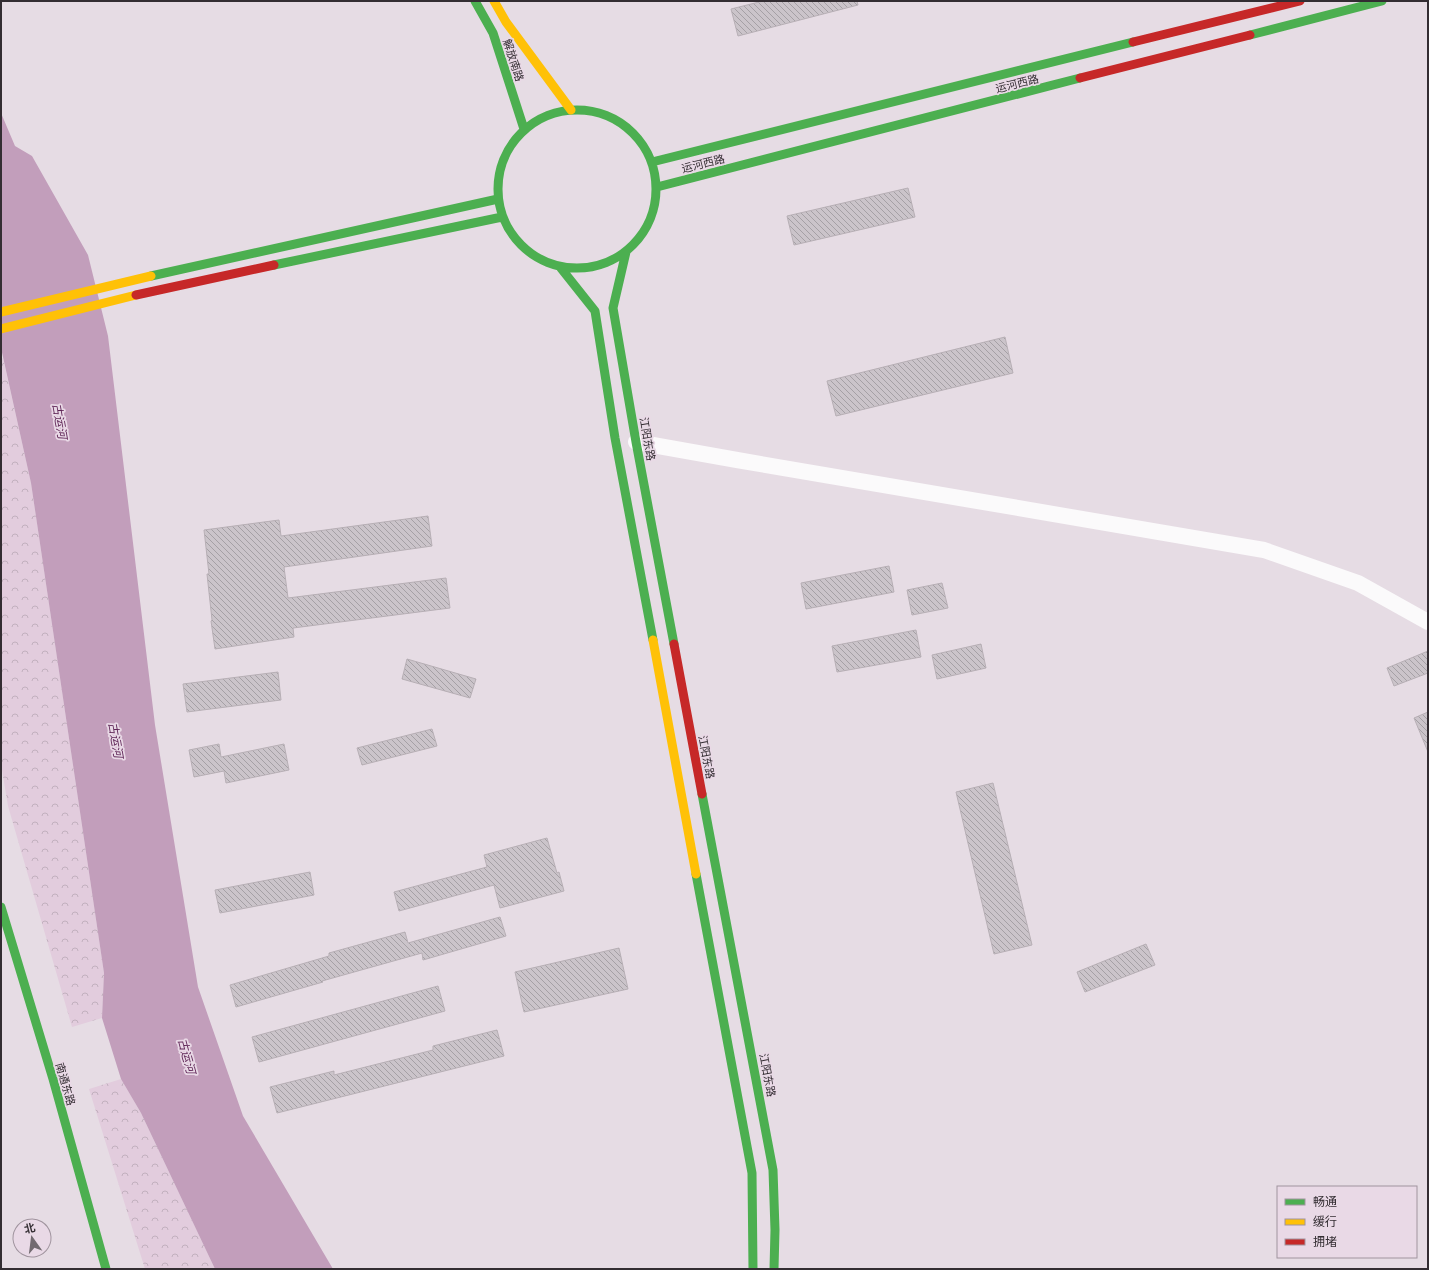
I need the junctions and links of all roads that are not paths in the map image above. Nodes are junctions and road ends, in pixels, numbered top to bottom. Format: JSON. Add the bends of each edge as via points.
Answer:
{"nodes":[{"id":1,"x":475,"y":1,"type":"edge"},
{"id":2,"x":494,"y":1,"type":"edge"},
{"id":3,"x":1300,"y":1,"type":"edge"},
{"id":4,"x":1382,"y":1,"type":"edge"},
{"id":5,"x":571,"y":110,"type":"junction"},
{"id":6,"x":524,"y":130,"type":"junction"},
{"id":7,"x":652,"y":162,"type":"junction"},
{"id":8,"x":657,"y":187,"type":"junction"},
{"id":9,"x":498,"y":199,"type":"junction"},
{"id":10,"x":502,"y":217,"type":"junction"},
{"id":11,"x":626,"y":252,"type":"junction"},
{"id":12,"x":560,"y":267,"type":"junction"},
{"id":13,"x":1,"y":312,"type":"edge"},
{"id":14,"x":1,"y":328,"type":"edge"},
{"id":15,"x":636,"y":442,"type":"junction"},
{"id":16,"x":1428,"y":622,"type":"edge"},
{"id":17,"x":1,"y":907,"type":"edge"},
{"id":18,"x":106,"y":1269,"type":"edge"},
{"id":19,"x":753,"y":1269,"type":"edge"},
{"id":20,"x":774,"y":1269,"type":"edge"}],
"edges":[{"from":1,"to":6,"type":"main road","name":"解放南路","via":[[493,33]]},
{"from":2,"to":5,"type":"main road","name":"解放南路","via":[[506,22]]},
{"from":3,"to":7,"type":"main road","name":"运河西路"},
{"from":4,"to":8,"type":"main road","name":"运河西路"},
{"from":5,"to":6,"type":"main road","via":[[546,116]]},
{"from":5,"to":7,"type":"main road","via":[[597,112],[620,122],[640,139]]},
{"from":6,"to":9,"type":"main road","via":[[508,149],[499,174]]},
{"from":7,"to":8,"type":"main road"},
{"from":8,"to":11,"type":"main road","via":[[654,211],[643,234]]},
{"from":9,"to":10,"type":"main road"},
{"from":9,"to":13,"type":"main road"},
{"from":10,"to":12,"type":"main road","via":[[515,240],[530,253]]},
{"from":10,"to":14,"type":"main road","via":[[146,293]]},
{"from":11,"to":12,"type":"main road","via":[[608,263],[586,268]]},
{"from":11,"to":15,"type":"main road","name":"江阳东路","via":[[613,308]]},
{"from":12,"to":19,"type":"main road","via":[[595,311],[615,438],[751,1166]]},
{"from":15,"to":16,"type":"street","via":[[1264,550],[1358,583]]},
{"from":15,"to":20,"type":"main road","name":"江阳东路","via":[[773,1170]]},
{"from":17,"to":18,"type":"main road","name":"南通东路","via":[[53,1079]]}]}
